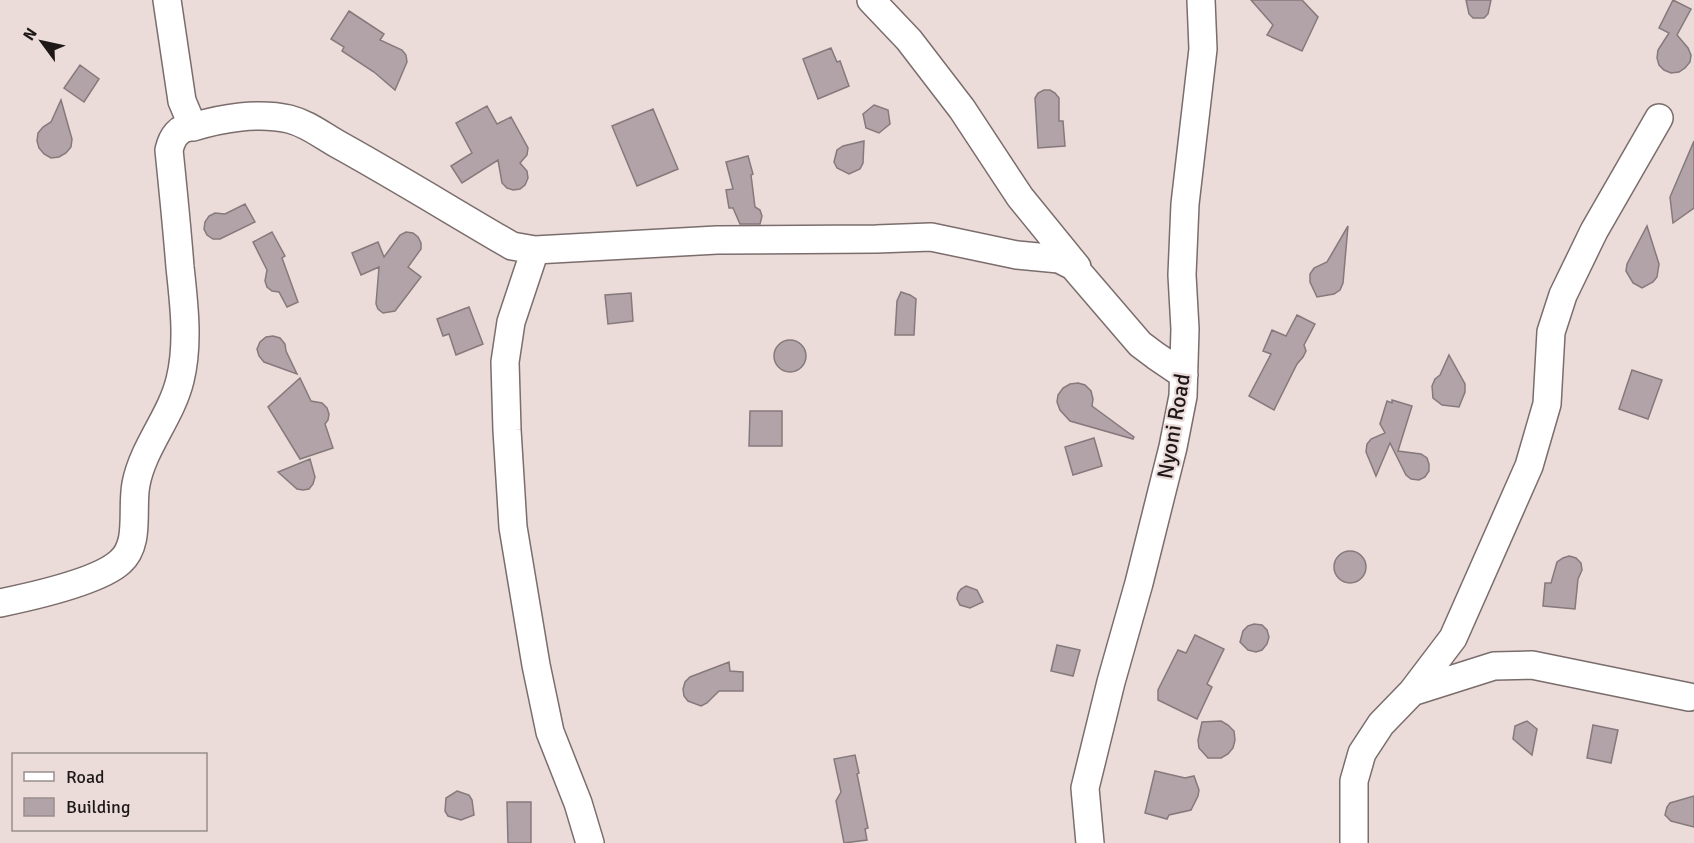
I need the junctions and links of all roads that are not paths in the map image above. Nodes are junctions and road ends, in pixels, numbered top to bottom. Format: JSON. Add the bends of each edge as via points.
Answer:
{"nodes":[{"id":1,"x":167,"y":0,"type":"edge"},
{"id":2,"x":871,"y":0,"type":"edge"},
{"id":3,"x":1201,"y":0,"type":"edge"},
{"id":4,"x":1659,"y":118,"type":"dead end"},
{"id":5,"x":194,"y":127,"type":"junction"},
{"id":6,"x":535,"y":250,"type":"junction"},
{"id":7,"x":1096,"y":291,"type":"junction"},
{"id":8,"x":1184,"y":375,"type":"junction"},
{"id":9,"x":0,"y":603,"type":"edge"},
{"id":10,"x":1412,"y":692,"type":"junction"},
{"id":11,"x":1689,"y":697,"type":"dead end"},
{"id":12,"x":590,"y":843,"type":"edge"},
{"id":13,"x":1090,"y":843,"type":"edge"},
{"id":14,"x":1354,"y":843,"type":"edge"}],
"edges":[{"from":1,"to":5,"type":"street","via":[[182,101]]},
{"from":2,"to":7,"type":"street","via":[[909,40],[962,109],[1020,197]]},
{"from":3,"to":8,"type":"street","name":"Nyoni Road","via":[[1203,49],[1185,204]]},
{"from":4,"to":10,"type":"street","via":[[1563,294],[1551,332],[1547,404],[1529,466],[1453,638]]},
{"from":5,"to":6,"type":"street","via":[[233,119],[290,119],[512,246]]},
{"from":5,"to":9,"type":"street","via":[[174,136],[169,150],[184,308],[184,358],[172,407],[135,486],[129,551],[101,574]]},
{"from":6,"to":7,"type":"street","via":[[717,240],[931,237],[1017,255],[1059,259],[1073,266]]},
{"from":6,"to":12,"type":"street","via":[[512,322],[505,362],[513,527],[550,732]]},
{"from":7,"to":8,"type":"street","via":[[1140,344]]},
{"from":8,"to":13,"type":"street","name":"Nyoni Road","via":[[1170,459],[1085,788]]},
{"from":10,"to":11,"type":"street","via":[[1494,666],[1532,665]]},
{"from":10,"to":14,"type":"street","via":[[1381,724],[1362,753],[1354,781]]}]}
